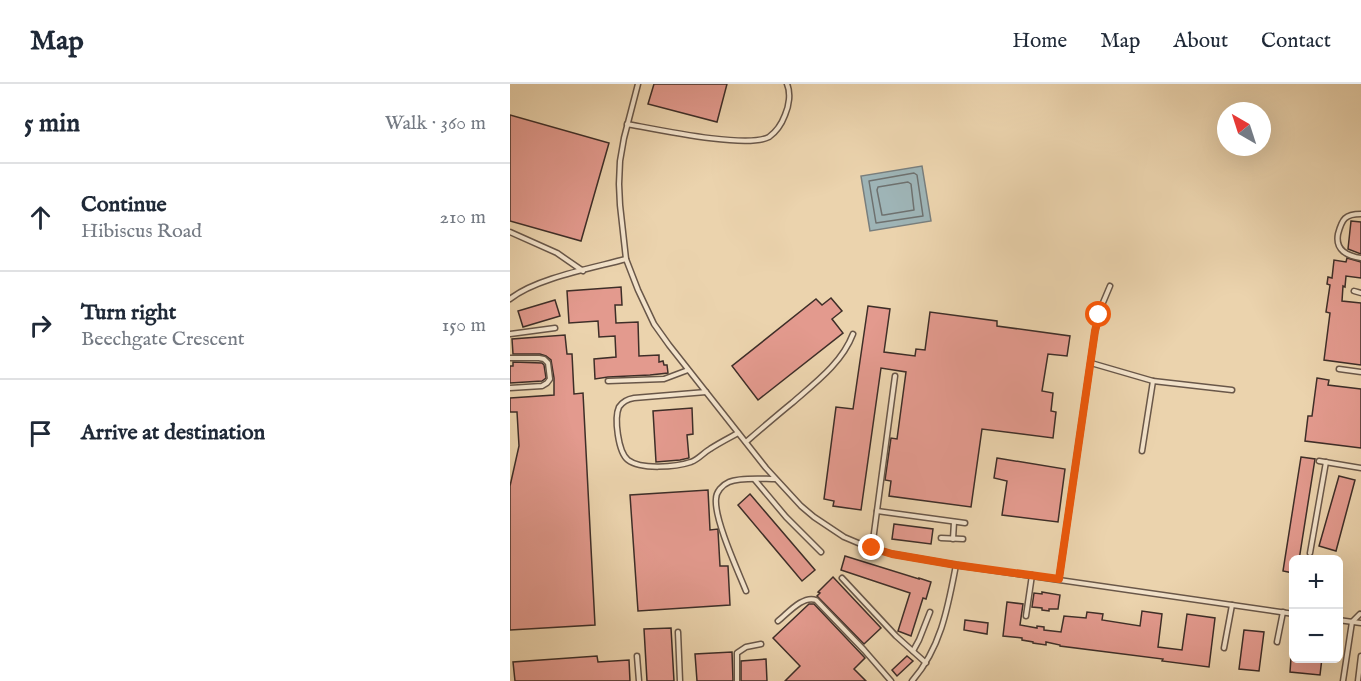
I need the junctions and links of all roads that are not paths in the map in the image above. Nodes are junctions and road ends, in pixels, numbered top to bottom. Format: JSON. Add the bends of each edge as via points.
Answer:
{"nodes":[{"id":1,"x":638,"y":84,"type":"edge"},
{"id":2,"x":787,"y":84,"type":"edge"},
{"id":3,"x":627,"y":124,"type":"junction"},
{"id":4,"x":1361,"y":214,"type":"edge"},
{"id":5,"x":510,"y":232,"type":"edge"},
{"id":6,"x":1361,"y":258,"type":"edge"},
{"id":7,"x":626,"y":259,"type":"junction"},
{"id":8,"x":583,"y":271,"type":"junction"},
{"id":9,"x":1110,"y":286,"type":"dead end"},
{"id":10,"x":1354,"y":291,"type":"dead end"},
{"id":11,"x":1361,"y":293,"type":"edge"},
{"id":12,"x":510,"y":299,"type":"edge"},
{"id":13,"x":555,"y":328,"type":"dead end"},
{"id":14,"x":510,"y":334,"type":"edge"},
{"id":15,"x":853,"y":334,"type":"dead end"},
{"id":16,"x":510,"y":358,"type":"edge"},
{"id":17,"x":1091,"y":363,"type":"junction"},
{"id":18,"x":1339,"y":369,"type":"dead end"},
{"id":19,"x":688,"y":370,"type":"junction"},
{"id":20,"x":1361,"y":372,"type":"edge"},
{"id":21,"x":895,"y":376,"type":"dead end"},
{"id":22,"x":608,"y":381,"type":"dead end"},
{"id":23,"x":1153,"y":381,"type":"junction"},
{"id":24,"x":510,"y":388,"type":"edge"},
{"id":25,"x":1232,"y":390,"type":"dead end"},
{"id":26,"x":706,"y":392,"type":"junction"},
{"id":27,"x":738,"y":433,"type":"junction"},
{"id":28,"x":746,"y":442,"type":"junction"},
{"id":29,"x":1142,"y":451,"type":"dead end"},
{"id":30,"x":1319,"y":461,"type":"dead end"},
{"id":31,"x":1326,"y":462,"type":"junction"},
{"id":32,"x":1361,"y":468,"type":"edge"},
{"id":33,"x":754,"y":479,"type":"junction"},
{"id":34,"x":776,"y":479,"type":"junction"},
{"id":35,"x":877,"y":511,"type":"junction"},
{"id":36,"x":954,"y":522,"type":"junction"},
{"id":37,"x":965,"y":523,"type":"dead end"},
{"id":38,"x":941,"y":538,"type":"dead end"},
{"id":39,"x":953,"y":539,"type":"junction"},
{"id":40,"x":963,"y":539,"type":"dead end"},
{"id":41,"x":872,"y":548,"type":"junction"},
{"id":42,"x":821,"y":552,"type":"dead end"},
{"id":43,"x":1310,"y":553,"type":"dead end"},
{"id":44,"x":956,"y":565,"type":"junction"},
{"id":45,"x":1032,"y":575,"type":"junction"},
{"id":46,"x":842,"y":578,"type":"dead end"},
{"id":47,"x":1059,"y":579,"type":"junction"},
{"id":48,"x":746,"y":591,"type":"dead end"},
{"id":49,"x":1232,"y":604,"type":"junction"},
{"id":50,"x":930,"y":612,"type":"dead end"},
{"id":51,"x":1283,"y":612,"type":"junction"},
{"id":52,"x":1361,"y":612,"type":"edge"},
{"id":53,"x":1289,"y":613,"type":"edge"},
{"id":54,"x":1026,"y":616,"type":"dead end"},
{"id":55,"x":778,"y":621,"type":"dead end"},
{"id":56,"x":1343,"y":621,"type":"edge"},
{"id":57,"x":1352,"y":622,"type":"junction"},
{"id":58,"x":1361,"y":623,"type":"edge"},
{"id":59,"x":678,"y":632,"type":"dead end"},
{"id":60,"x":1278,"y":642,"type":"dead end"},
{"id":61,"x":760,"y":644,"type":"dead end"},
{"id":62,"x":1224,"y":648,"type":"dead end"},
{"id":63,"x":913,"y":651,"type":"junction"},
{"id":64,"x":637,"y":656,"type":"dead end"},
{"id":65,"x":1361,"y":656,"type":"edge"},
{"id":66,"x":926,"y":663,"type":"junction"},
{"id":67,"x":639,"y":681,"type":"edge"},
{"id":68,"x":680,"y":681,"type":"edge"},
{"id":69,"x":737,"y":681,"type":"edge"},
{"id":70,"x":891,"y":681,"type":"edge"},
{"id":71,"x":912,"y":681,"type":"edge"},
{"id":72,"x":1342,"y":681,"type":"edge"},
{"id":73,"x":1358,"y":681,"type":"edge"}],
"edges":[{"from":1,"to":3,"type":"lane"},
{"from":2,"to":3,"type":"lane","via":[[789,99],[782,123],[769,137],[760,140],[718,139]]},
{"from":3,"to":7,"type":"lane","via":[[619,184]]},
{"from":4,"to":6,"type":"lane","via":[[1343,220],[1337,239],[1345,254]]},
{"from":5,"to":8,"type":"lane","via":[[557,253]]},
{"from":7,"to":8,"type":"lane"},
{"from":7,"to":19,"type":"lane","via":[[654,324]]},
{"from":8,"to":12,"type":"lane","via":[[530,287]]},
{"from":9,"to":17,"type":"lane","via":[[1099,315]]},
{"from":10,"to":11,"type":"lane"},
{"from":13,"to":14,"type":"lane"},
{"from":15,"to":28,"type":"lane","via":[[843,355],[829,370]]},
{"from":16,"to":24,"type":"lane","via":[[544,359],[549,379],[542,386]]},
{"from":17,"to":23,"type":"lane"},
{"from":17,"to":47,"type":"lane"},
{"from":18,"to":20,"type":"lane"},
{"from":19,"to":22,"type":"lane","via":[[664,379]]},
{"from":19,"to":26,"type":"lane"},
{"from":21,"to":35,"type":"lane"},
{"from":23,"to":25,"type":"lane"},
{"from":23,"to":29,"type":"lane"},
{"from":26,"to":27,"type":"lane"},
{"from":26,"to":27,"type":"lane","via":[[624,402],[617,418],[620,447],[626,459],[649,466],[688,463]]},
{"from":27,"to":28,"type":"lane"},
{"from":28,"to":34,"type":"lane"},
{"from":30,"to":31,"type":"lane"},
{"from":31,"to":32,"type":"lane"},
{"from":31,"to":43,"type":"lane"},
{"from":33,"to":34,"type":"lane"},
{"from":33,"to":42,"type":"lane"},
{"from":33,"to":48,"type":"lane","via":[[728,482],[716,498],[724,535]]},
{"from":34,"to":41,"type":"lane","via":[[821,522]]},
{"from":35,"to":36,"type":"lane"},
{"from":35,"to":41,"type":"lane"},
{"from":36,"to":37,"type":"lane"},
{"from":36,"to":39,"type":"lane"},
{"from":38,"to":39,"type":"lane"},
{"from":39,"to":40,"type":"lane"},
{"from":41,"to":44,"type":"lane"},
{"from":44,"to":45,"type":"lane"},
{"from":44,"to":66,"type":"lane","via":[[946,614]]},
{"from":45,"to":47,"type":"lane"},
{"from":45,"to":54,"type":"lane"},
{"from":46,"to":63,"type":"lane"},
{"from":47,"to":49,"type":"lane"},
{"from":49,"to":51,"type":"lane"},
{"from":49,"to":62,"type":"lane"},
{"from":50,"to":63,"type":"lane"},
{"from":51,"to":53,"type":"lane"},
{"from":51,"to":60,"type":"lane"},
{"from":52,"to":57,"type":"lane"},
{"from":55,"to":70,"type":"lane","via":[[813,598]]},
{"from":56,"to":57,"type":"lane"},
{"from":57,"to":58,"type":"lane"},
{"from":57,"to":72,"type":"lane"},
{"from":59,"to":68,"type":"lane"},
{"from":61,"to":69,"type":"lane","via":[[737,653]]},
{"from":63,"to":66,"type":"lane"},
{"from":64,"to":67,"type":"lane"},
{"from":65,"to":73,"type":"lane"},
{"from":66,"to":71,"type":"lane"}]}
